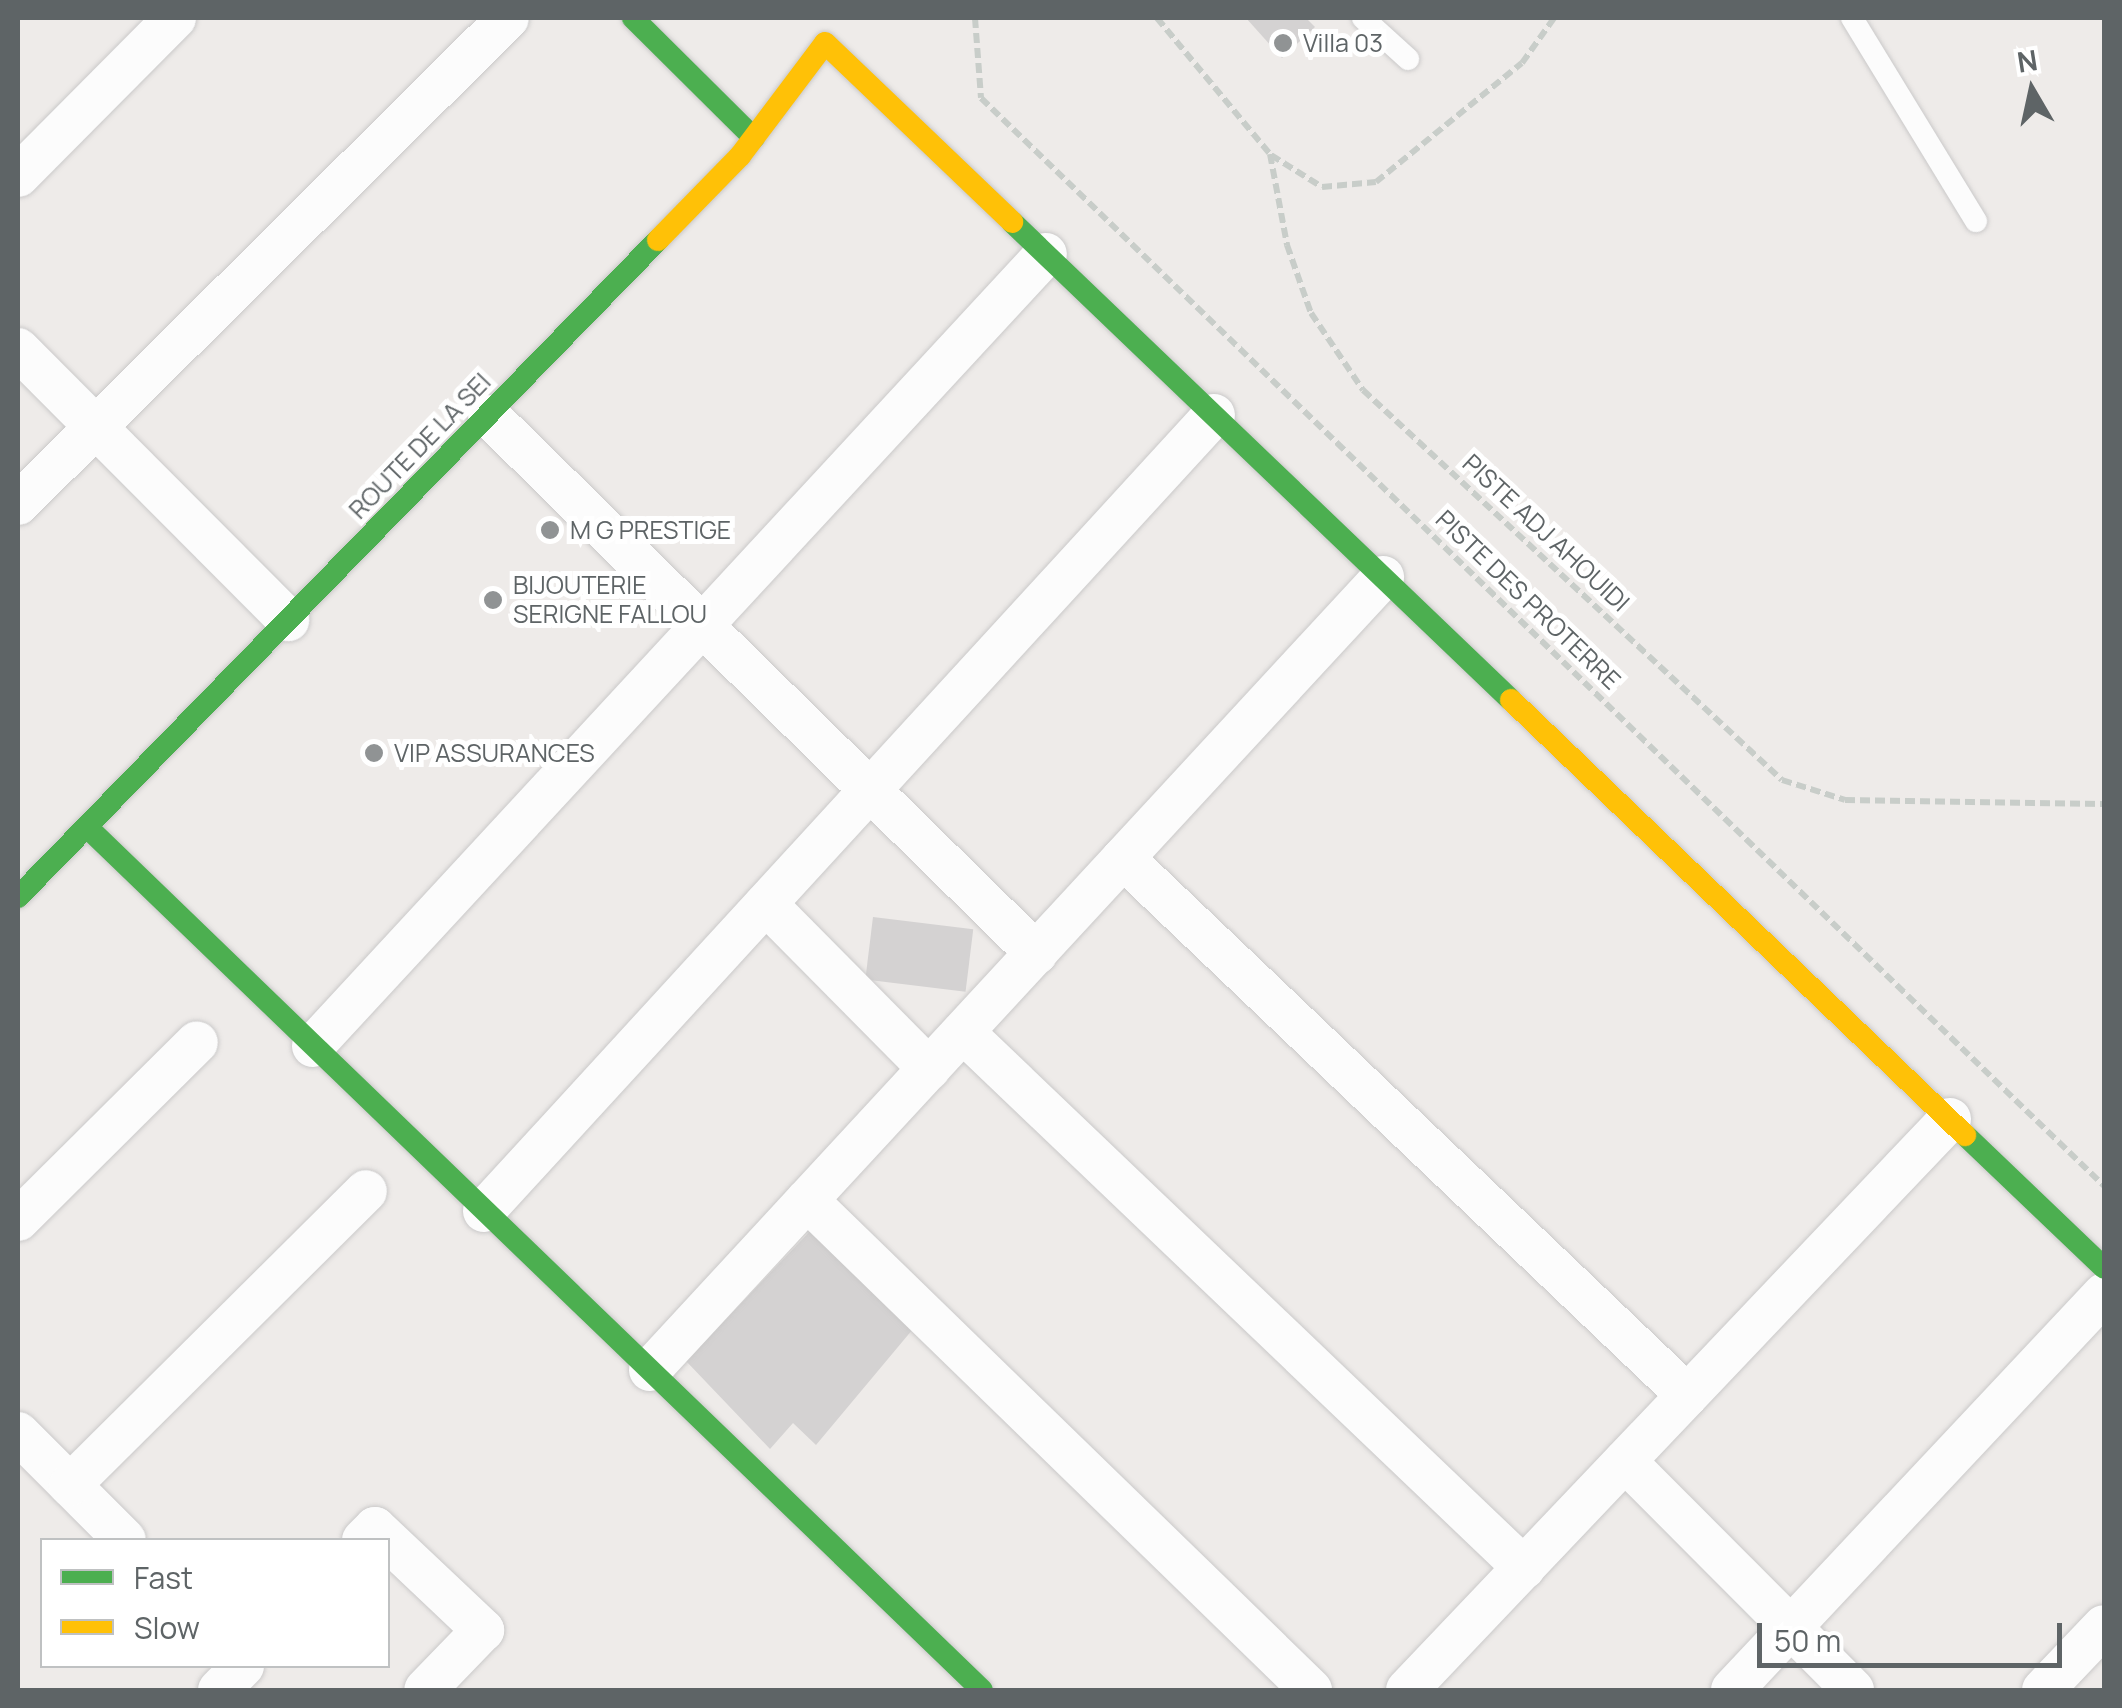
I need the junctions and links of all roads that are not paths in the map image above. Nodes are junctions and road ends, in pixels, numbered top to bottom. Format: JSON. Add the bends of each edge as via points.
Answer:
{"nodes":[{"id":1,"x":175,"y":18,"type":"edge"},
{"id":2,"x":508,"y":18,"type":"edge"},
{"id":3,"x":633,"y":18,"type":"edge"},
{"id":4,"x":845,"y":18,"type":"edge"},
{"id":5,"x":1362,"y":18,"type":"edge"},
{"id":6,"x":1852,"y":18,"type":"edge"},
{"id":7,"x":825,"y":44,"type":"junction"},
{"id":8,"x":1408,"y":60,"type":"dead end"},
{"id":9,"x":754,"y":138,"type":"junction"},
{"id":10,"x":18,"y":176,"type":"edge"},
{"id":11,"x":1976,"y":221,"type":"dead end"},
{"id":12,"x":1046,"y":254,"type":"junction"},
{"id":13,"x":18,"y":349,"type":"edge"},
{"id":14,"x":1214,"y":415,"type":"junction"},
{"id":15,"x":488,"y":416,"type":"junction"},
{"id":16,"x":95,"y":427,"type":"junction"},
{"id":17,"x":18,"y":504,"type":"edge"},
{"id":18,"x":1383,"y":577,"type":"junction"},
{"id":19,"x":288,"y":620,"type":"junction"},
{"id":20,"x":702,"y":626,"type":"junction"},
{"id":21,"x":870,"y":790,"type":"junction"},
{"id":22,"x":87,"y":827,"type":"junction"},
{"id":23,"x":1124,"y":858,"type":"junction"},
{"id":24,"x":18,"y":897,"type":"edge"},
{"id":25,"x":766,"y":904,"type":"junction"},
{"id":26,"x":1036,"y":953,"type":"junction"},
{"id":27,"x":963,"y":1032,"type":"junction"},
{"id":28,"x":197,"y":1042,"type":"dead end"},
{"id":29,"x":313,"y":1046,"type":"junction"},
{"id":30,"x":929,"y":1068,"type":"junction"},
{"id":31,"x":1950,"y":1119,"type":"junction"},
{"id":32,"x":366,"y":1191,"type":"dead end"},
{"id":33,"x":807,"y":1200,"type":"junction"},
{"id":34,"x":484,"y":1210,"type":"junction"},
{"id":35,"x":18,"y":1220,"type":"edge"},
{"id":36,"x":2104,"y":1268,"type":"edge"},
{"id":37,"x":2104,"y":1294,"type":"edge"},
{"id":38,"x":650,"y":1370,"type":"junction"},
{"id":39,"x":1687,"y":1396,"type":"junction"},
{"id":40,"x":18,"y":1433,"type":"edge"},
{"id":41,"x":1625,"y":1461,"type":"junction"},
{"id":42,"x":70,"y":1485,"type":"junction"},
{"id":43,"x":123,"y":1538,"type":"edge"},
{"id":44,"x":364,"y":1538,"type":"edge"},
{"id":45,"x":386,"y":1538,"type":"edge"},
{"id":46,"x":390,"y":1542,"type":"edge"},
{"id":47,"x":1524,"y":1568,"type":"junction"},
{"id":48,"x":2104,"y":1626,"type":"edge"},
{"id":49,"x":1791,"y":1628,"type":"junction"},
{"id":50,"x":241,"y":1668,"type":"edge"},
{"id":51,"x":219,"y":1690,"type":"edge"},
{"id":52,"x":425,"y":1690,"type":"edge"},
{"id":53,"x":982,"y":1690,"type":"edge"},
{"id":54,"x":1311,"y":1690,"type":"edge"},
{"id":55,"x":1407,"y":1690,"type":"edge"},
{"id":56,"x":1732,"y":1690,"type":"edge"},
{"id":57,"x":1854,"y":1690,"type":"edge"},
{"id":58,"x":2043,"y":1690,"type":"edge"}],
"edges":[{"from":1,"to":10,"type":"street"},
{"from":2,"to":16,"type":"street"},
{"from":3,"to":9,"type":"street"},
{"from":4,"to":7,"type":"lane","name":"ROUTE DE LA SEI"},
{"from":5,"to":8,"type":"lane"},
{"from":6,"to":11,"type":"lane"},
{"from":7,"to":9,"type":"street","name":"ROUTE DE LA SEI"},
{"from":7,"to":12,"type":"street"},
{"from":9,"to":15,"type":"street","name":"ROUTE DE LA SEI"},
{"from":12,"to":14,"type":"street"},
{"from":12,"to":20,"type":"street"},
{"from":13,"to":16,"type":"street"},
{"from":14,"to":18,"type":"street"},
{"from":14,"to":21,"type":"street"},
{"from":15,"to":19,"type":"street","name":"ROUTE DE LA SEI"},
{"from":15,"to":20,"type":"street"},
{"from":16,"to":17,"type":"street"},
{"from":16,"to":19,"type":"street"},
{"from":18,"to":23,"type":"street"},
{"from":18,"to":31,"type":"street"},
{"from":19,"to":22,"type":"street","name":"ROUTE DE LA SEI"},
{"from":20,"to":21,"type":"street"},
{"from":20,"to":29,"type":"street"},
{"from":21,"to":25,"type":"street"},
{"from":21,"to":26,"type":"street"},
{"from":22,"to":24,"type":"street","name":"ROUTE DE LA SEI"},
{"from":22,"to":29,"type":"street"},
{"from":23,"to":26,"type":"street"},
{"from":23,"to":39,"type":"street"},
{"from":25,"to":30,"type":"street"},
{"from":25,"to":34,"type":"street"},
{"from":26,"to":27,"type":"street"},
{"from":27,"to":30,"type":"street"},
{"from":27,"to":47,"type":"street"},
{"from":28,"to":35,"type":"street"},
{"from":29,"to":34,"type":"street"},
{"from":30,"to":33,"type":"street"},
{"from":31,"to":36,"type":"street"},
{"from":31,"to":39,"type":"street"},
{"from":32,"to":42,"type":"street"},
{"from":33,"to":38,"type":"street"},
{"from":33,"to":54,"type":"street"},
{"from":34,"to":38,"type":"street"},
{"from":37,"to":49,"type":"street"},
{"from":38,"to":53,"type":"street"},
{"from":39,"to":41,"type":"street"},
{"from":40,"to":42,"type":"street"},
{"from":41,"to":47,"type":"street"},
{"from":41,"to":49,"type":"street"},
{"from":42,"to":43,"type":"street"},
{"from":44,"to":45,"type":"street","via":[[375,1528]]},
{"from":46,"to":52,"type":"street","via":[[483,1630]]},
{"from":47,"to":55,"type":"street"},
{"from":48,"to":58,"type":"street"},
{"from":49,"to":56,"type":"street"},
{"from":49,"to":57,"type":"street"},
{"from":50,"to":51,"type":"street"}]}
